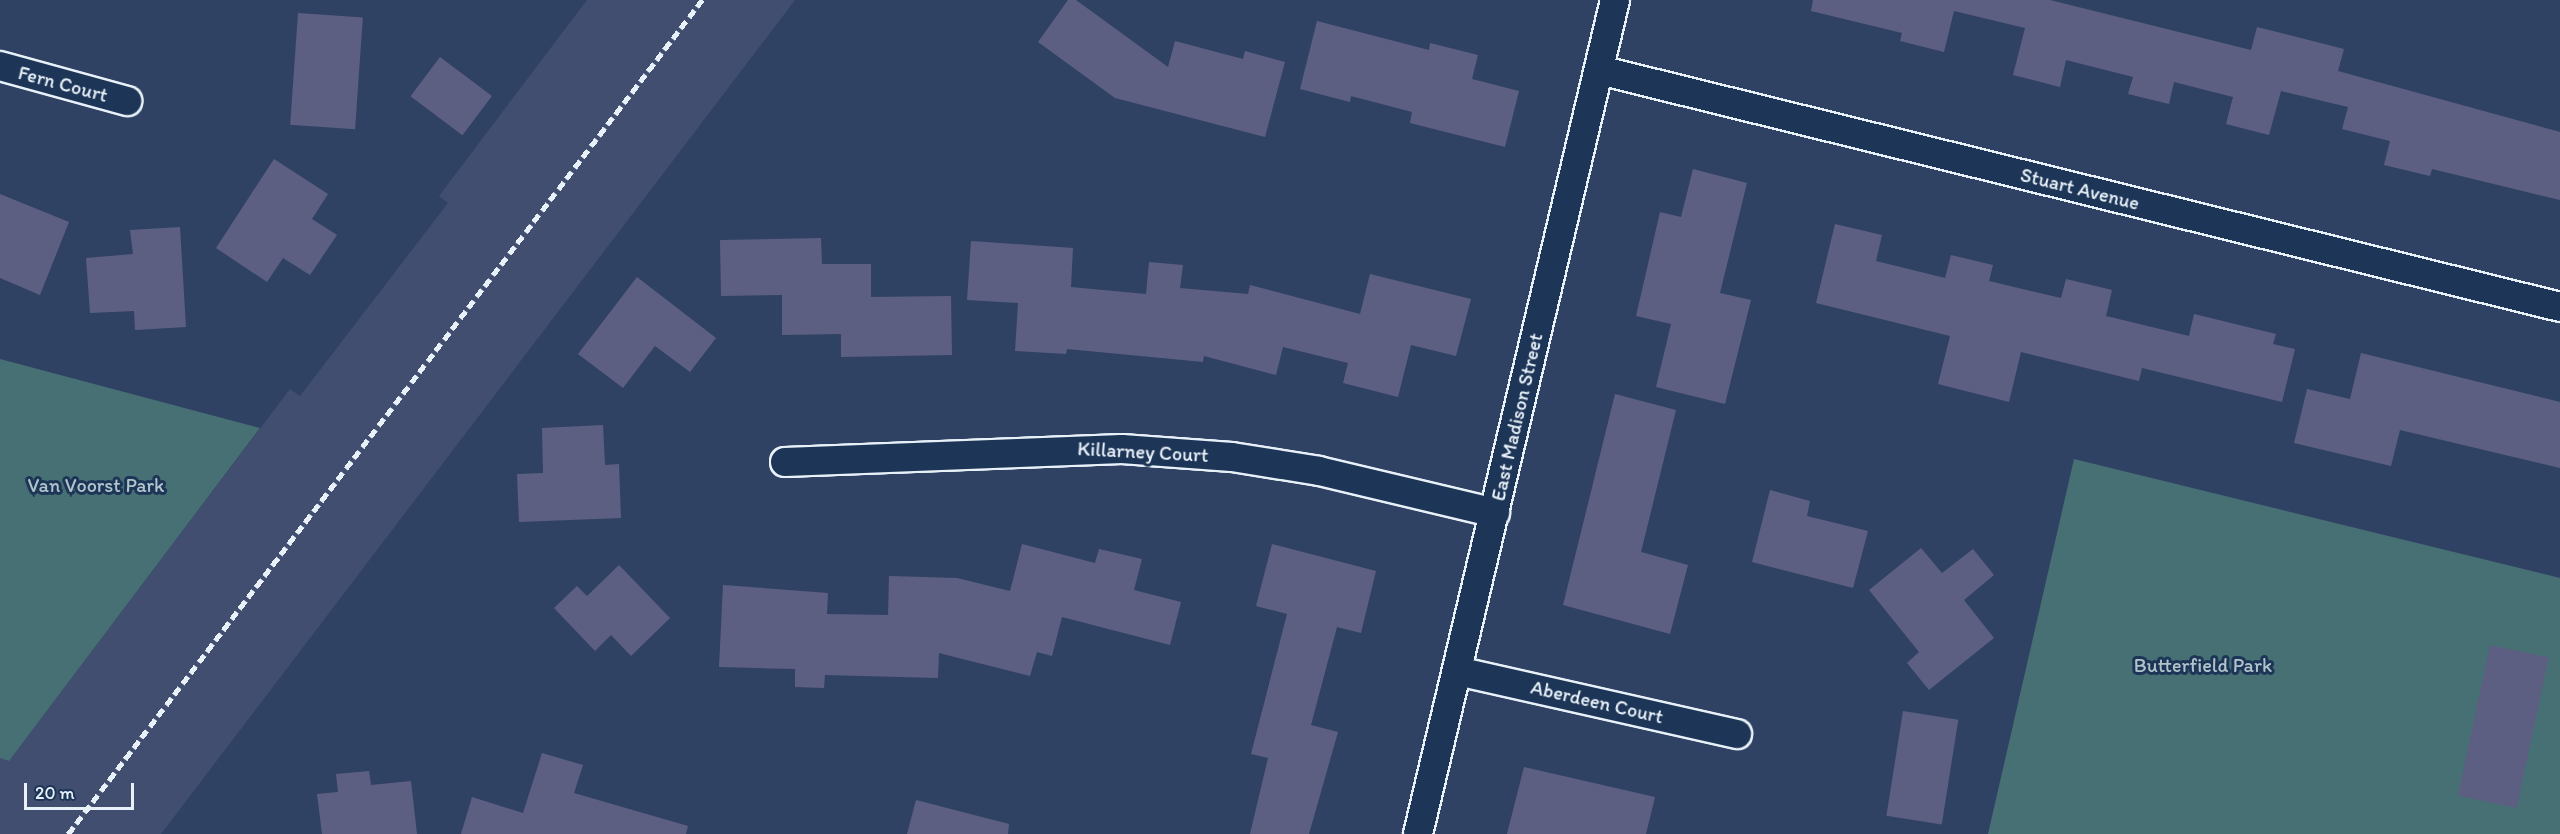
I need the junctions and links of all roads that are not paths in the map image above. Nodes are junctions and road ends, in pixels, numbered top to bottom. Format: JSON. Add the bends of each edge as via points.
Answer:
{"nodes":[{"id":1,"x":1615,"y":0,"type":"edge"},
{"id":2,"x":0,"y":66,"type":"edge"},
{"id":3,"x":1599,"y":70,"type":"junction"},
{"id":4,"x":127,"y":101,"type":"dead end"},
{"id":5,"x":2560,"y":307,"type":"edge"},
{"id":6,"x":785,"y":462,"type":"dead end"},
{"id":7,"x":1495,"y":513,"type":"junction"},
{"id":8,"x":1457,"y":671,"type":"junction"},
{"id":9,"x":1737,"y":734,"type":"dead end"},
{"id":10,"x":1418,"y":834,"type":"edge"}],
"edges":[{"from":1,"to":3,"type":"street","name":"East Madison Street"},
{"from":2,"to":4,"type":"street","name":"Fern Court"},
{"from":3,"to":5,"type":"street","name":"Stuart Avenue"},
{"from":3,"to":7,"type":"street","name":"East Madison Street"},
{"from":6,"to":7,"type":"street","name":"Killarney Court","via":[[1133,450],[1232,457],[1319,471]]},
{"from":7,"to":8,"type":"street","name":"East Madison Street"},
{"from":8,"to":9,"type":"street","name":"Aberdeen Court"},
{"from":8,"to":10,"type":"street","name":"East Madison Street"}]}
